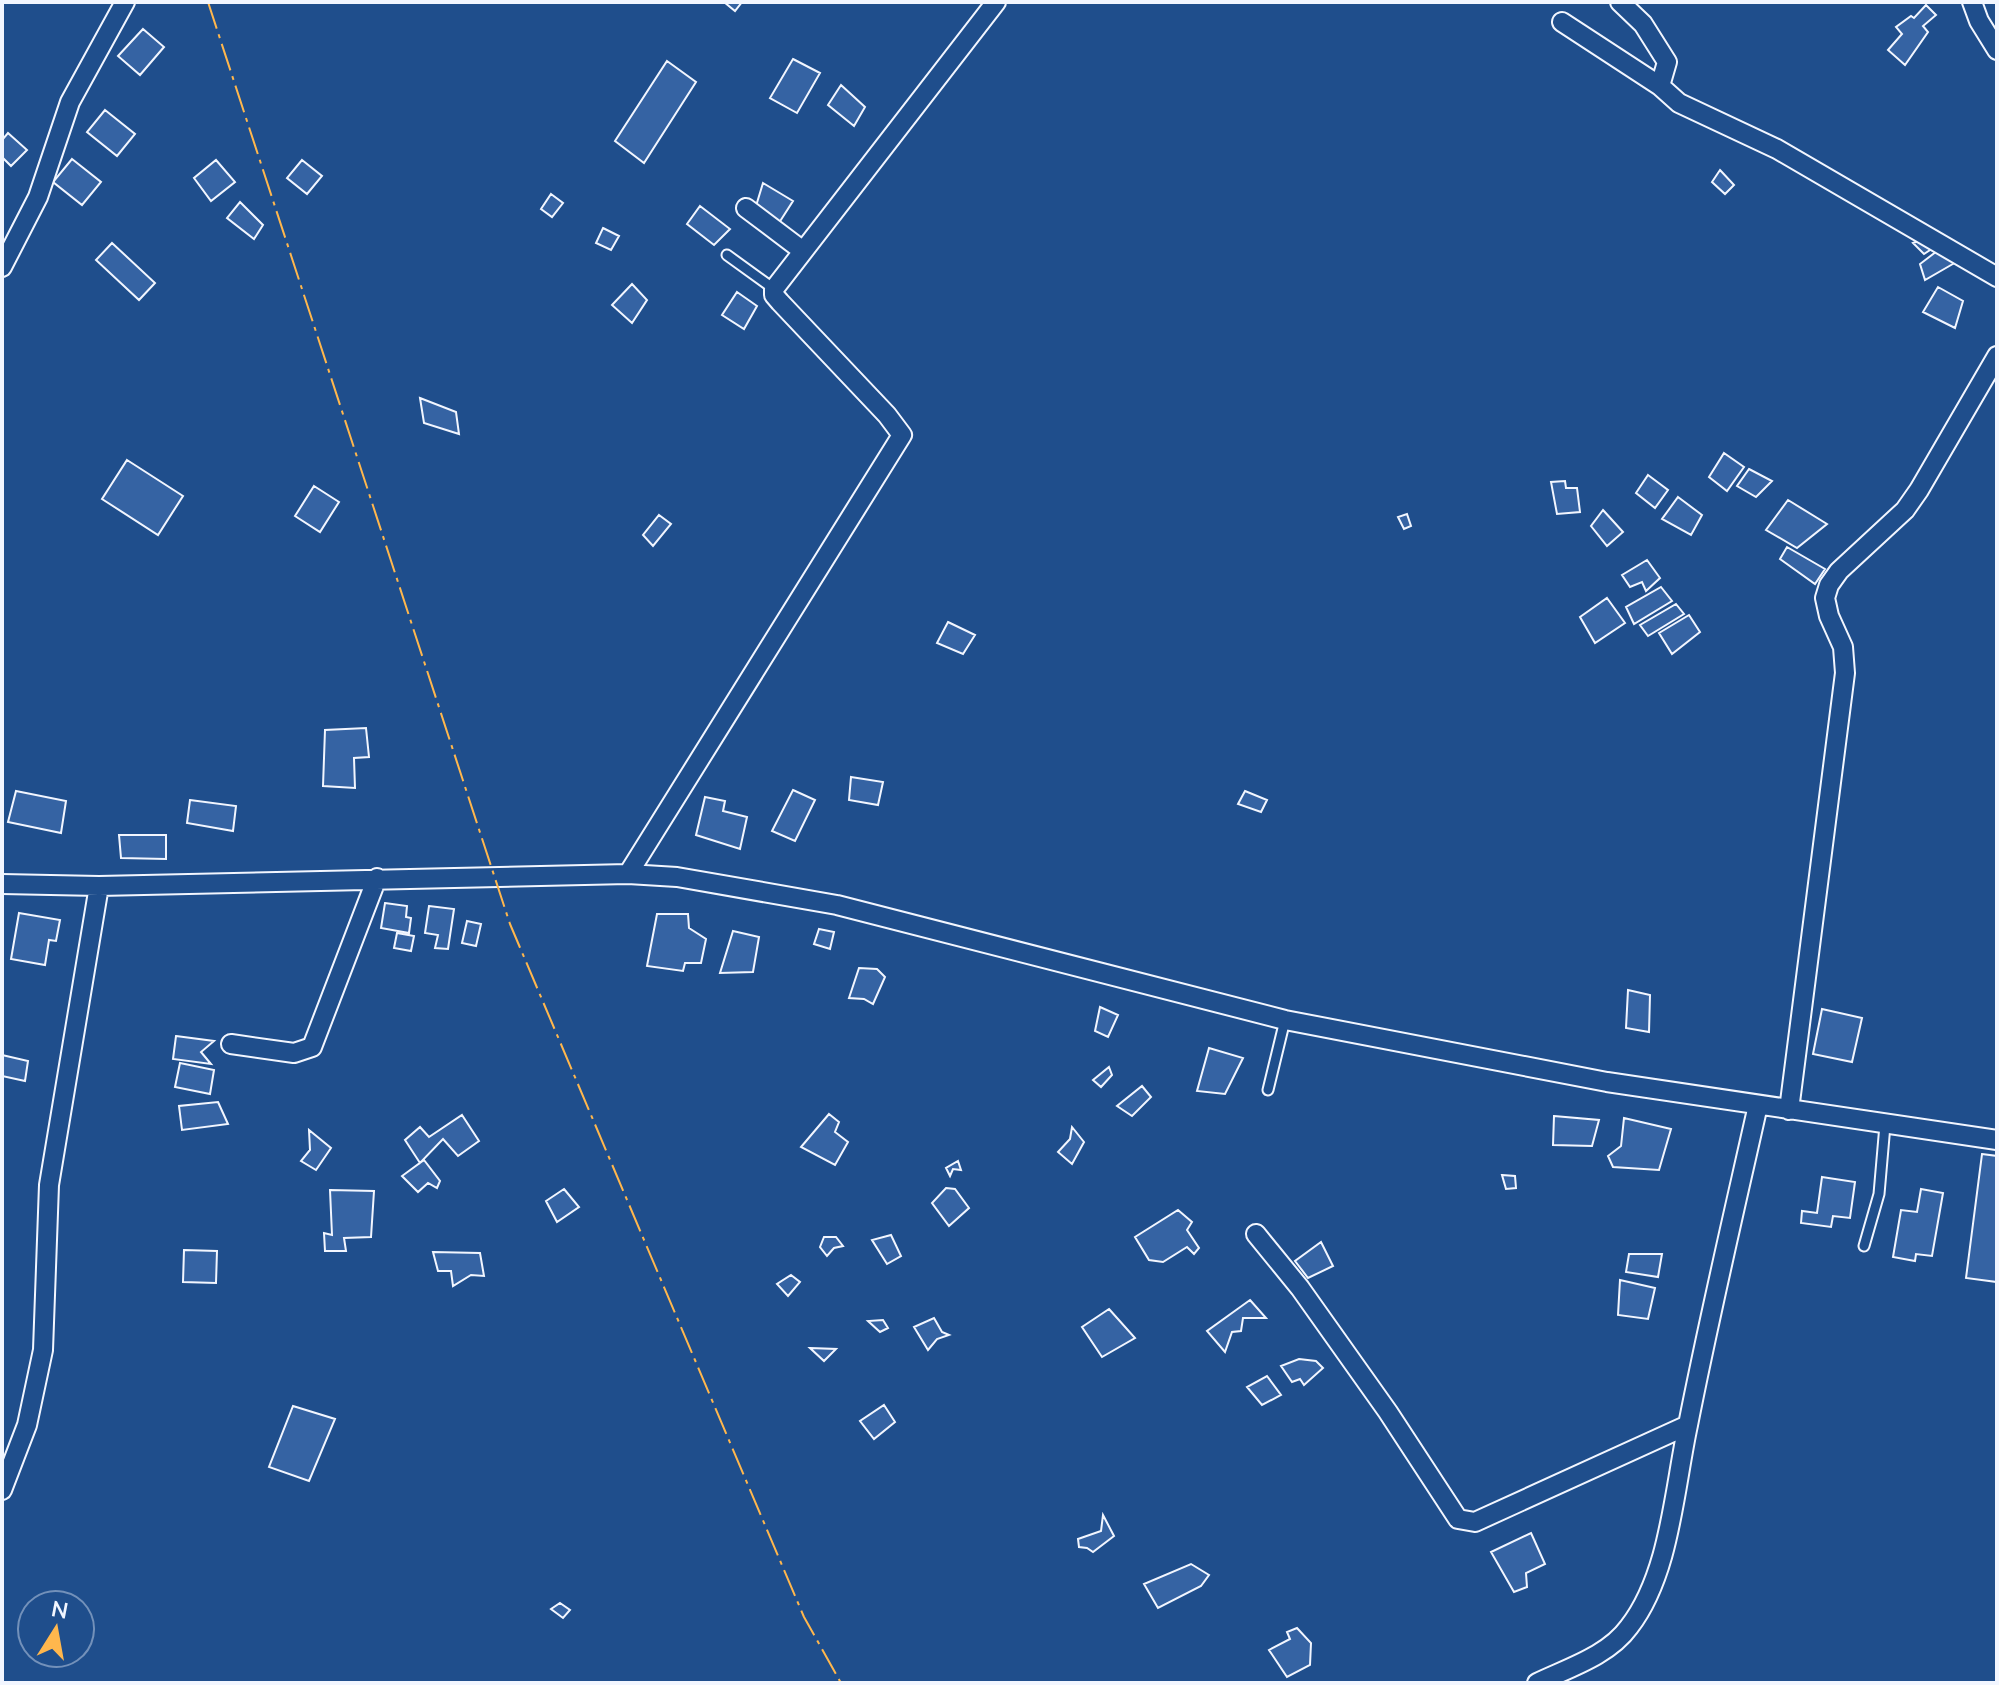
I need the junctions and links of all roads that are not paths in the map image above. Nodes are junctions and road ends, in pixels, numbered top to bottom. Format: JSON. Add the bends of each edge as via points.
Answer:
{"nodes":[{"id":1,"x":125,"y":2,"type":"edge"},
{"id":2,"x":996,"y":2,"type":"edge"},
{"id":3,"x":1620,"y":2,"type":"edge"},
{"id":4,"x":1972,"y":2,"type":"edge"},
{"id":5,"x":1562,"y":22,"type":"dead end"},
{"id":6,"x":1997,"y":50,"type":"edge"},
{"id":7,"x":1660,"y":86,"type":"junction"},
{"id":8,"x":746,"y":208,"type":"dead end"},
{"id":9,"x":803,"y":251,"type":"junction"},
{"id":10,"x":727,"y":255,"type":"dead end"},
{"id":11,"x":2,"y":267,"type":"edge"},
{"id":12,"x":1997,"y":277,"type":"edge"},
{"id":13,"x":774,"y":289,"type":"junction"},
{"id":14,"x":1997,"y":356,"type":"edge"},
{"id":15,"x":628,"y":874,"type":"junction"},
{"id":16,"x":377,"y":878,"type":"junction"},
{"id":17,"x":2,"y":884,"type":"edge"},
{"id":18,"x":99,"y":886,"type":"junction"},
{"id":19,"x":1285,"y":1020,"type":"junction"},
{"id":20,"x":231,"y":1044,"type":"dead end"},
{"id":21,"x":1268,"y":1090,"type":"dead end"},
{"id":22,"x":1758,"y":1105,"type":"junction"},
{"id":23,"x":1789,"y":1110,"type":"junction"},
{"id":24,"x":1885,"y":1125,"type":"junction"},
{"id":25,"x":1997,"y":1140,"type":"edge"},
{"id":26,"x":1256,"y":1234,"type":"dead end"},
{"id":27,"x":1864,"y":1246,"type":"dead end"},
{"id":28,"x":1688,"y":1425,"type":"junction"},
{"id":29,"x":2,"y":1490,"type":"edge"},
{"id":30,"x":1537,"y":1683,"type":"edge"}],
"edges":[{"from":1,"to":11,"type":"street","via":[[70,102],[38,197]]},
{"from":2,"to":9,"type":"street"},
{"from":3,"to":7,"type":"street","via":[[1643,24],[1667,62]]},
{"from":4,"to":6,"type":"street"},
{"from":5,"to":7,"type":"street"},
{"from":7,"to":12,"type":"street","via":[[1679,103],[1777,149]]},
{"from":8,"to":9,"type":"street"},
{"from":9,"to":13,"type":"street"},
{"from":10,"to":13,"type":"lane"},
{"from":13,"to":15,"type":"street","via":[[780,302],[902,435]]},
{"from":14,"to":23,"type":"street","via":[[1905,510],[1839,571],[1825,598],[1843,647],[1845,673]]},
{"from":15,"to":16,"type":"street"},
{"from":15,"to":19,"type":"street","via":[[677,877],[837,905]]},
{"from":16,"to":18,"type":"street"},
{"from":16,"to":20,"type":"street","via":[[312,1047],[294,1053]]},
{"from":17,"to":18,"type":"street"},
{"from":18,"to":29,"type":"street","via":[[49,1185],[43,1350],[27,1425]]},
{"from":19,"to":21,"type":"lane"},
{"from":19,"to":22,"type":"street","via":[[1607,1082]]},
{"from":22,"to":23,"type":"street"},
{"from":22,"to":28,"type":"street"},
{"from":23,"to":24,"type":"street"},
{"from":24,"to":25,"type":"street"},
{"from":24,"to":27,"type":"lane","via":[[1879,1194]]},
{"from":26,"to":28,"type":"street","via":[[1388,1412],[1458,1519],[1475,1522]]},
{"from":28,"to":30,"type":"street","via":[[1660,1569],[1644,1604],[1628,1629],[1604,1651]]}]}
